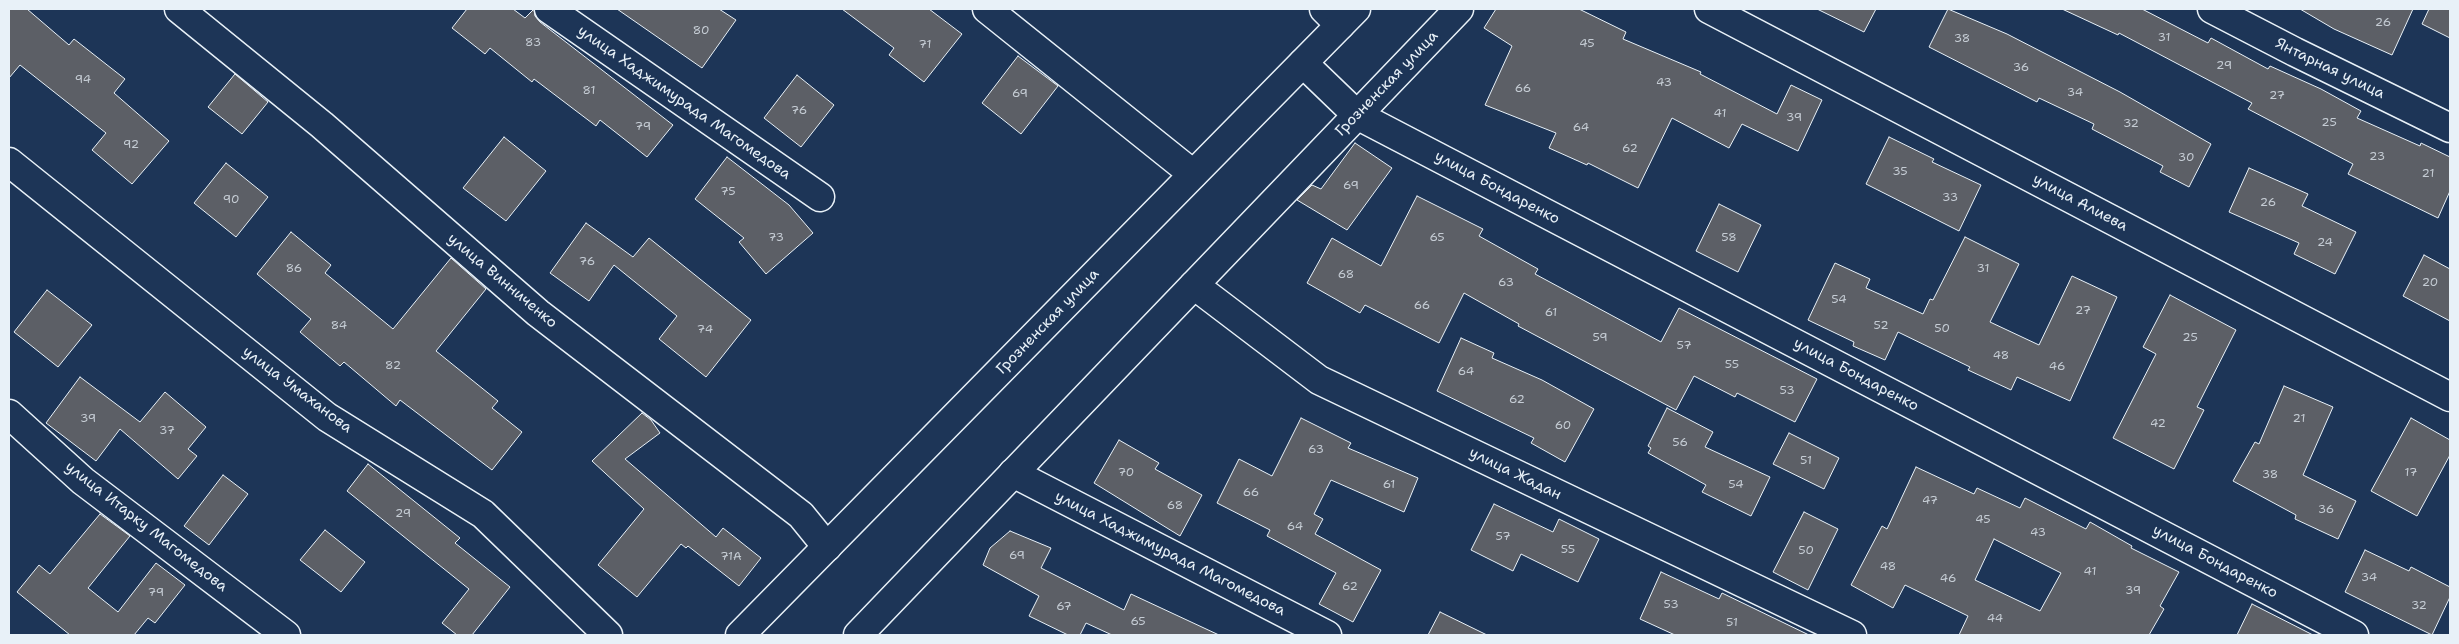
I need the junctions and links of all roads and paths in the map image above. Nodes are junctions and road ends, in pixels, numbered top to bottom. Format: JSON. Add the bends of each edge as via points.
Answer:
{"nodes":[{"id":1,"x":179,"y":9,"type":"edge"},
{"id":2,"x":549,"y":9,"type":"edge"},
{"id":3,"x":1459,"y":9,"type":"edge"},
{"id":4,"x":1709,"y":9,"type":"edge"},
{"id":5,"x":2212,"y":9,"type":"edge"},
{"id":6,"x":995,"y":13,"type":"edge"},
{"id":7,"x":1340,"y":14,"type":"edge"},
{"id":8,"x":1303,"y":62,"type":"junction"},
{"id":9,"x":1357,"y":115,"type":"junction"},
{"id":10,"x":2450,"y":128,"type":"edge"},
{"id":11,"x":9,"y":162,"type":"edge"},
{"id":12,"x":1193,"y":174,"type":"junction"},
{"id":13,"x":820,"y":197,"type":"dead end"},
{"id":14,"x":1194,"y":285,"type":"junction"},
{"id":15,"x":2450,"y":397,"type":"edge"},
{"id":16,"x":9,"y":414,"type":"edge"},
{"id":17,"x":1013,"y":473,"type":"junction"},
{"id":18,"x":827,"y":547,"type":"junction"},
{"id":19,"x":286,"y":635,"type":"edge"},
{"id":20,"x":608,"y":635,"type":"edge"},
{"id":21,"x":740,"y":635,"type":"edge"},
{"id":22,"x":858,"y":635,"type":"edge"},
{"id":23,"x":1327,"y":635,"type":"edge"},
{"id":24,"x":1852,"y":635,"type":"edge"},
{"id":25,"x":2354,"y":635,"type":"edge"}],
"edges":[{"from":1,"to":18,"type":"street","name":"улица Винниченко","via":[[322,125],[538,314],[801,515]]},
{"from":2,"to":13,"type":"street","name":"улица Хаджимурада Магомедова"},
{"from":3,"to":9,"type":"street","name":"Грозненская улица"},
{"from":4,"to":15,"type":"street","name":"улица Алиева"},
{"from":5,"to":10,"type":"street","name":"Янтарная улица"},
{"from":6,"to":12,"type":"street"},
{"from":7,"to":8,"type":"street","name":"Грозненская улица"},
{"from":8,"to":9,"type":"street","name":"улица Бондаренко"},
{"from":8,"to":12,"type":"street","name":"Грозненская улица"},
{"from":9,"to":14,"type":"street","name":"Грозненская улица"},
{"from":9,"to":25,"type":"street","name":"улица Бондаренко"},
{"from":11,"to":20,"type":"street","name":"улица Умаханова","via":[[327,417],[483,514]]},
{"from":12,"to":18,"type":"street","name":"Грозненская улица"},
{"from":14,"to":17,"type":"street","name":"Грозненская улица"},
{"from":14,"to":24,"type":"street","name":"улица Жадан","via":[[1319,380]]},
{"from":16,"to":19,"type":"street","name":"улица Итарку Магомедова","via":[[83,481]]},
{"from":17,"to":22,"type":"street","name":"Грозненская улица"},
{"from":17,"to":23,"type":"street","name":"улица Хаджимурада Магомедова"},
{"from":18,"to":21,"type":"street","name":"Грозненская улица"}]}
